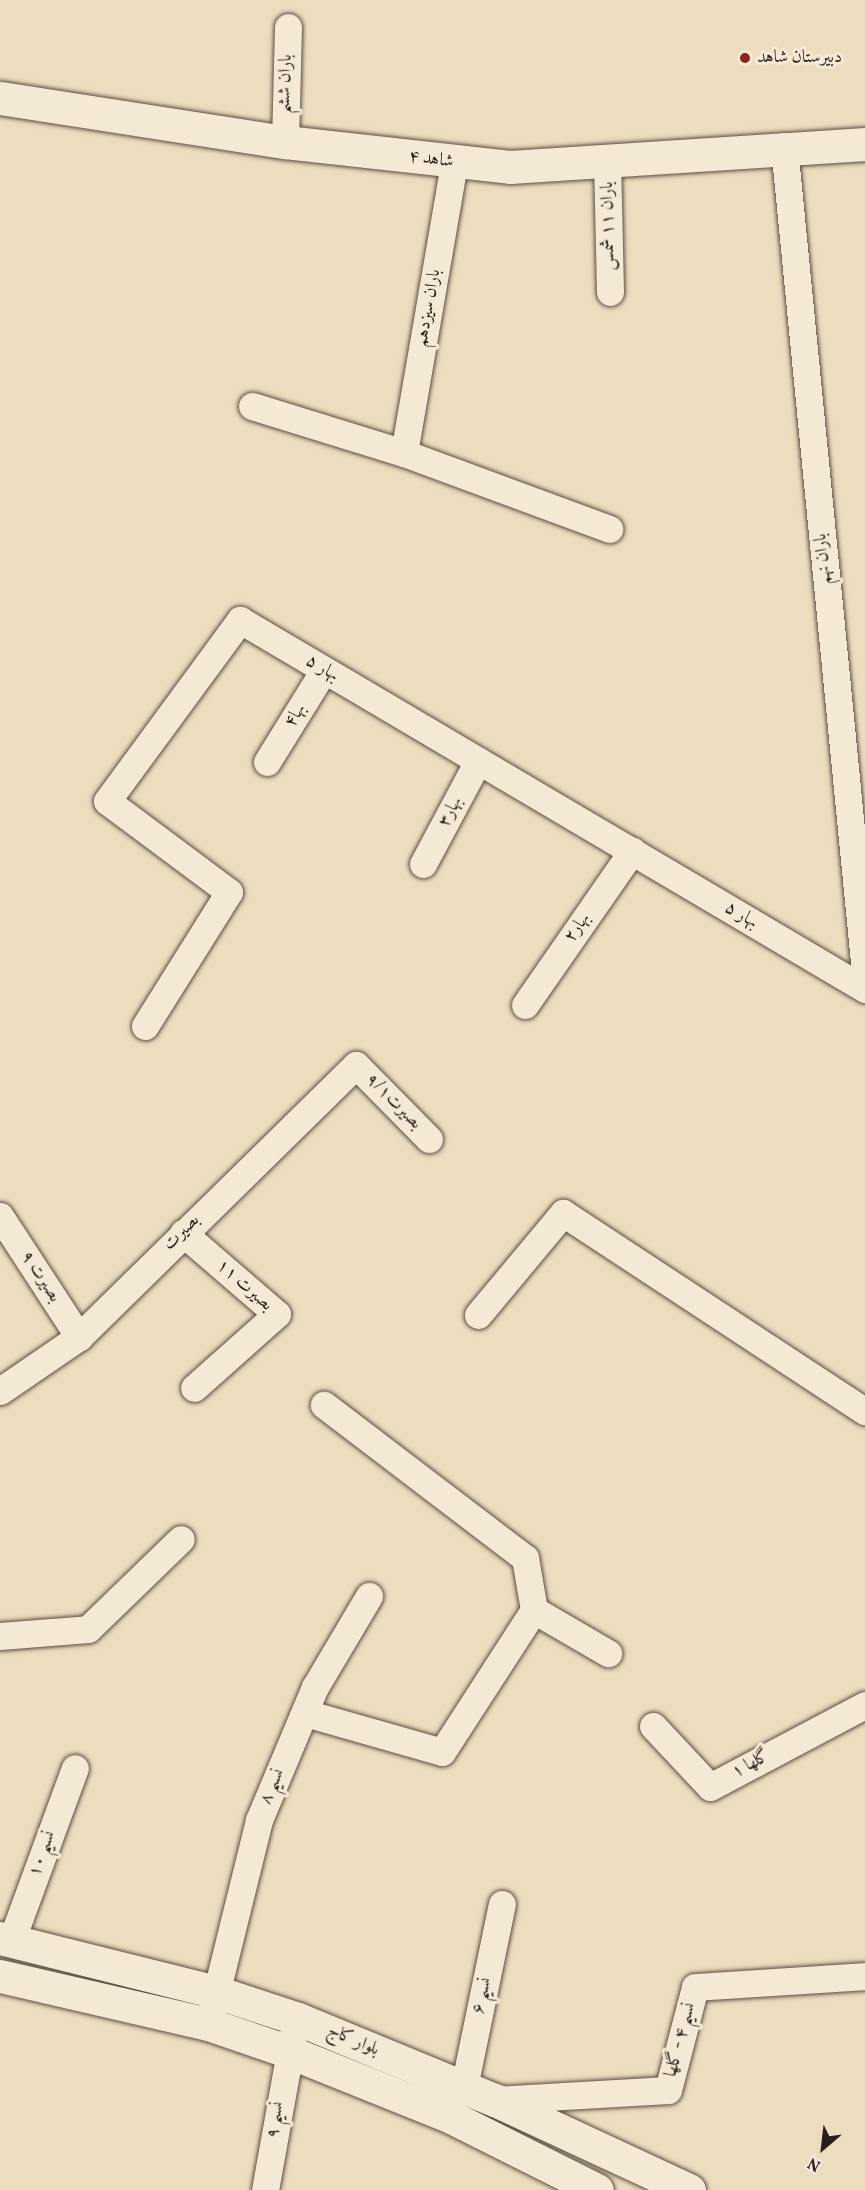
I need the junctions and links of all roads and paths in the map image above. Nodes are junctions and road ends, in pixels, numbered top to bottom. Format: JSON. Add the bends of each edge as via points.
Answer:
{"nodes":[{"id":1,"x":288,"y":27,"type":"dead end"},
{"id":2,"x":0,"y":98,"type":"edge"},
{"id":3,"x":285,"y":142,"type":"junction"},
{"id":4,"x":865,"y":144,"type":"edge"},
{"id":5,"x":784,"y":146,"type":"junction"},
{"id":6,"x":608,"y":159,"type":"junction"},
{"id":7,"x":454,"y":163,"type":"junction"},
{"id":8,"x":610,"y":292,"type":"dead end"},
{"id":9,"x":252,"y":406,"type":"dead end"},
{"id":10,"x":404,"y":453,"type":"junction"},
{"id":11,"x":609,"y":529,"type":"dead end"},
{"id":12,"x":324,"y":670,"type":"junction"},
{"id":13,"x":478,"y":760,"type":"junction"},
{"id":14,"x":267,"y":762,"type":"dead end"},
{"id":15,"x":632,"y":851,"type":"junction"},
{"id":16,"x":423,"y":864,"type":"dead end"},
{"id":17,"x":865,"y":972,"type":"edge"},
{"id":18,"x":865,"y":989,"type":"edge"},
{"id":19,"x":525,"y":1005,"type":"dead end"},
{"id":20,"x":145,"y":1026,"type":"dead end"},
{"id":21,"x":356,"y":1065,"type":"joint"},
{"id":22,"x":429,"y":1139,"type":"dead end"},
{"id":23,"x":0,"y":1216,"type":"edge"},
{"id":24,"x":183,"y":1233,"type":"junction"},
{"id":25,"x":478,"y":1315,"type":"dead end"},
{"id":26,"x":79,"y":1337,"type":"junction"},
{"id":27,"x":194,"y":1388,"type":"dead end"},
{"id":28,"x":0,"y":1391,"type":"edge"},
{"id":29,"x":324,"y":1405,"type":"dead end"},
{"id":30,"x":865,"y":1411,"type":"edge"},
{"id":31,"x":181,"y":1539,"type":"dead end"},
{"id":32,"x":369,"y":1596,"type":"dead end"},
{"id":33,"x":534,"y":1610,"type":"junction"},
{"id":34,"x":0,"y":1636,"type":"edge"},
{"id":35,"x":609,"y":1653,"type":"dead end"},
{"id":36,"x":865,"y":1705,"type":"edge"},
{"id":37,"x":305,"y":1713,"type":"junction"},
{"id":38,"x":653,"y":1726,"type":"dead end"},
{"id":39,"x":75,"y":1768,"type":"dead end"},
{"id":40,"x":502,"y":1904,"type":"dead end"},
{"id":41,"x":6,"y":1939,"type":"edge"},
{"id":42,"x":0,"y":1976,"type":"edge"},
{"id":43,"x":865,"y":1976,"type":"edge"},
{"id":44,"x":216,"y":1992,"type":"junction"},
{"id":45,"x":298,"y":2019,"type":"junction"},
{"id":46,"x":208,"y":2024,"type":"junction"},
{"id":47,"x":287,"y":2051,"type":"junction"},
{"id":48,"x":464,"y":2087,"type":"junction"},
{"id":49,"x":495,"y":2100,"type":"junction"},
{"id":50,"x":554,"y":2180,"type":"edge"},
{"id":51,"x":266,"y":2190,"type":"edge"},
{"id":52,"x":597,"y":2190,"type":"edge"},
{"id":53,"x":689,"y":2190,"type":"edge"}],
"edges":[{"from":1,"to":3,"type":"street","name":"باران ششم"},
{"from":2,"to":3,"type":"street","name":"شاهد ۴"},
{"from":3,"to":7,"type":"street","name":"شاهد ۴"},
{"from":4,"to":5,"type":"street","name":"شاهد ۴"},
{"from":5,"to":6,"type":"street","name":"شاهد ۴"},
{"from":5,"to":17,"type":"street","name":"باران نهم"},
{"from":6,"to":7,"type":"street","name":"شاهد ۴","via":[[510,167]]},
{"from":6,"to":8,"type":"street","name":"باران ۱۱ شمس"},
{"from":7,"to":10,"type":"street","name":"باران سیزدهم"},
{"from":9,"to":10,"type":"street"},
{"from":10,"to":11,"type":"street"},
{"from":12,"to":13,"type":"street","name":"بهار ۵"},
{"from":12,"to":14,"type":"street","name":"بها۴"},
{"from":12,"to":20,"type":"street","name":"بهار ۵","via":[[240,620],[107,801],[229,892]]},
{"from":13,"to":15,"type":"street","name":"بهار ۵"},
{"from":13,"to":16,"type":"street","name":"بهار۳"},
{"from":15,"to":18,"type":"street","name":"بهار ۵"},
{"from":15,"to":19,"type":"street","name":"بهار۲"},
{"from":21,"to":22,"type":"street","name":"بصیرت۹/۱"},
{"from":21,"to":24,"type":"street","name":"بصیرت"},
{"from":23,"to":26,"type":"street","name":"بصیرت ۹"},
{"from":24,"to":26,"type":"street","name":"بصیرت"},
{"from":24,"to":27,"type":"street","name":"بصیرت ۱۱","via":[[277,1314]]},
{"from":25,"to":30,"type":"street","via":[[563,1213]]},
{"from":26,"to":28,"type":"street","name":"بصیرت"},
{"from":29,"to":33,"type":"street","via":[[525,1558]]},
{"from":31,"to":34,"type":"street","via":[[88,1629]]},
{"from":32,"to":37,"type":"street","name":"نسیم ۸"},
{"from":33,"to":35,"type":"street"},
{"from":33,"to":37,"type":"street","via":[[442,1752]]},
{"from":36,"to":38,"type":"street","name":"گلها ۱","via":[[710,1787]]},
{"from":37,"to":44,"type":"street","name":"نسیم ۸","via":[[259,1820]]},
{"from":39,"to":41,"type":"street","name":"نسیم ۱۰"},
{"from":40,"to":48,"type":"street","name":"نسیم ۶"},
{"from":41,"to":44,"type":"street","name":"بلوار کاج"},
{"from":42,"to":46,"type":"street","name":"بلوار کاج"},
{"from":43,"to":49,"type":"street","name":"نسیم ۴ - گلها","via":[[695,1987],[668,2090]]},
{"from":44,"to":45,"type":"street","name":"بلوار کاج"},
{"from":44,"to":46,"type":"street","name":"نسیم ۸"},
{"from":45,"to":47,"type":"street","name":"نسیم ۹"},
{"from":45,"to":48,"type":"street","name":"بلوار کاج"},
{"from":46,"to":47,"type":"street","name":"بلوار کاج"},
{"from":47,"to":50,"type":"street","name":"بلوار کاج","via":[[451,2117]]},
{"from":47,"to":51,"type":"street","name":"نسیم ۹"},
{"from":48,"to":49,"type":"street","name":"بلوار کاج"},
{"from":49,"to":53,"type":"street","name":"بلوار کاج"},
{"from":50,"to":52,"type":"street","name":"بلوار کاج"}]}
